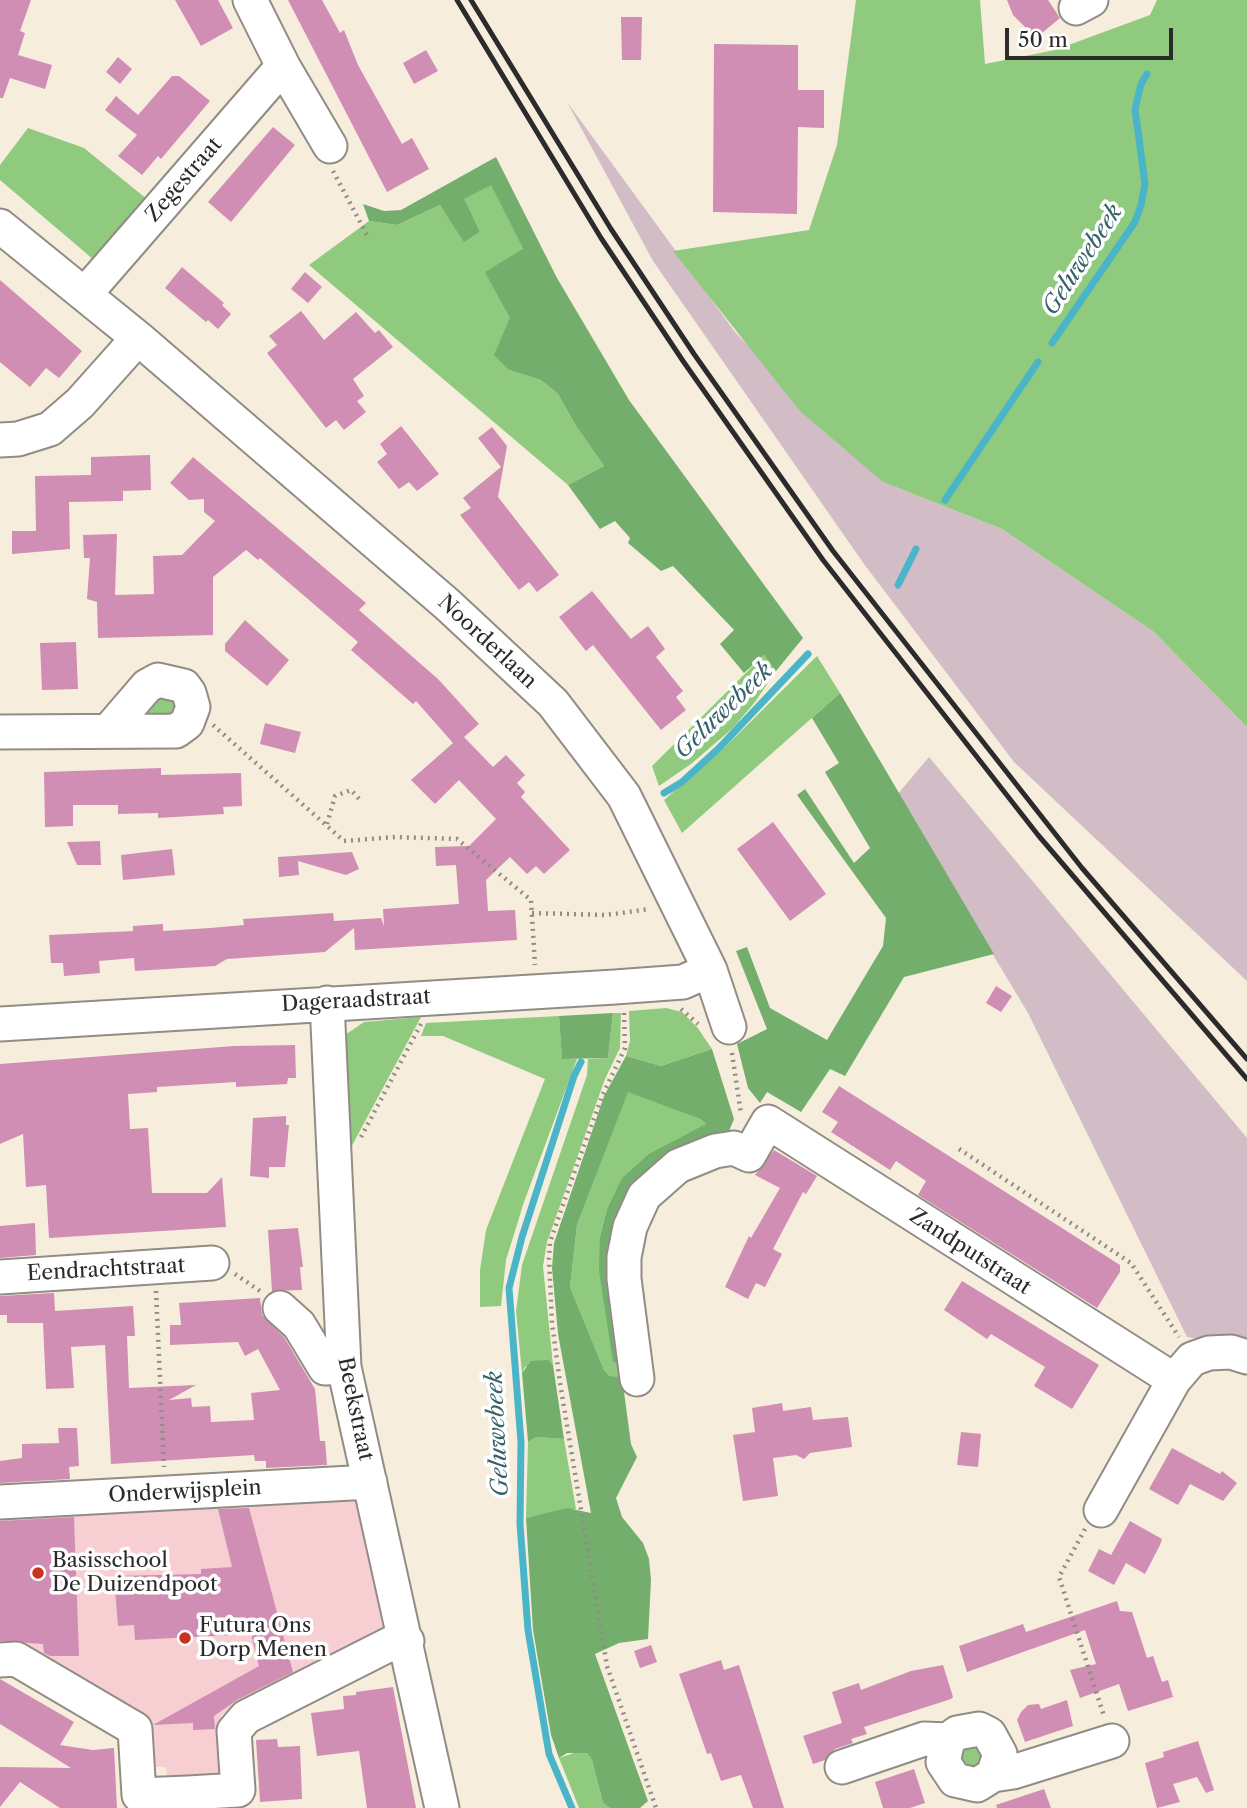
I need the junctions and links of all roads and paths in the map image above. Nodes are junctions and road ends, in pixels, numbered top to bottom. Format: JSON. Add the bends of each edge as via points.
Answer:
{"nodes":[{"id":1,"x":250,"y":0,"type":"edge"},
{"id":2,"x":284,"y":66,"type":"junction"},
{"id":3,"x":330,"y":146,"type":"joint"},
{"id":4,"x":0,"y":226,"type":"edge"},
{"id":5,"x":368,"y":237,"type":"dead end"},
{"id":6,"x":85,"y":294,"type":"junction"},
{"id":7,"x":138,"y":338,"type":"junction"},
{"id":8,"x":0,"y":440,"type":"edge"},
{"id":9,"x":190,"y":715,"type":"junction"},
{"id":10,"x":110,"y":729,"type":"junction"},
{"id":11,"x":0,"y":732,"type":"edge"},
{"id":12,"x":362,"y":802,"type":"dead end"},
{"id":13,"x":327,"y":824,"type":"junction"},
{"id":14,"x":677,"y":898,"type":"junction"},
{"id":15,"x":532,"y":913,"type":"junction"},
{"id":16,"x":710,"y":970,"type":"junction"},
{"id":17,"x":536,"y":991,"type":"junction"},
{"id":18,"x":327,"y":1003,"type":"junction"},
{"id":19,"x":624,"y":1005,"type":"dead end"},
{"id":20,"x":678,"y":1007,"type":"dead end"},
{"id":21,"x":422,"y":1020,"type":"dead end"},
{"id":22,"x":0,"y":1024,"type":"edge"},
{"id":23,"x":729,"y":1027,"type":"junction"},
{"id":24,"x":738,"y":1093,"type":"dead end"},
{"id":25,"x":959,"y":1149,"type":"dead end"},
{"id":26,"x":335,"y":1157,"type":"junction"},
{"id":27,"x":212,"y":1263,"type":"joint"},
{"id":28,"x":155,"y":1268,"type":"junction"},
{"id":29,"x":0,"y":1277,"type":"edge"},
{"id":30,"x":280,"y":1308,"type":"joint"},
{"id":31,"x":1247,"y":1357,"type":"edge"},
{"id":32,"x":344,"y":1367,"type":"junction"},
{"id":33,"x":1183,"y":1370,"type":"junction"},
{"id":34,"x":637,"y":1379,"type":"dead end"},
{"id":35,"x":370,"y":1482,"type":"junction"},
{"id":36,"x":165,"y":1493,"type":"junction"},
{"id":37,"x":0,"y":1502,"type":"edge"},
{"id":38,"x":1101,"y":1510,"type":"joint"},
{"id":39,"x":407,"y":1640,"type":"junction"},
{"id":40,"x":0,"y":1660,"type":"edge"},
{"id":41,"x":948,"y":1740,"type":"junction"},
{"id":42,"x":1112,"y":1741,"type":"joint"},
{"id":43,"x":842,"y":1767,"type":"dead end"},
{"id":44,"x":985,"y":1789,"type":"edge"},
{"id":45,"x":134,"y":1801,"type":"edge"},
{"id":46,"x":189,"y":1801,"type":"edge"},
{"id":47,"x":442,"y":1808,"type":"edge"},
{"id":48,"x":656,"y":1808,"type":"edge"}],
"edges":[{"from":1,"to":2,"type":"street"},
{"from":2,"to":3,"type":"street"},
{"from":2,"to":6,"type":"street","name":"Zegestraat"},
{"from":3,"to":5,"type":"path","via":[[330,166]]},
{"from":4,"to":6,"type":"street","name":"Noorderlaan"},
{"from":6,"to":7,"type":"street","name":"Noorderlaan"},
{"from":7,"to":8,"type":"street","via":[[50,429]]},
{"from":7,"to":14,"type":"street","name":"Noorderlaan","via":[[448,605],[552,703],[624,796]]},
{"from":9,"to":10,"type":"street","via":[[176,731]]},
{"from":9,"to":10,"type":"street","via":[[193,707],[184,686],[158,680],[147,686]]},
{"from":9,"to":13,"type":"path","via":[[211,723]]},
{"from":10,"to":11,"type":"street"},
{"from":12,"to":13,"type":"path","via":[[351,790],[335,796]]},
{"from":13,"to":15,"type":"path","via":[[344,841],[457,839],[531,900]]},
{"from":14,"to":15,"type":"path","via":[[653,909],[607,915]]},
{"from":14,"to":16,"type":"street","name":"Noorderlaan"},
{"from":15,"to":17,"type":"path"},
{"from":16,"to":17,"type":"street","name":"Dageraadstraat","via":[[682,982]]},
{"from":16,"to":23,"type":"street","name":"Noorderlaan"},
{"from":17,"to":18,"type":"street","name":"Dageraadstraat"},
{"from":18,"to":22,"type":"street","name":"Dageraadstraat"},
{"from":18,"to":26,"type":"street","name":"Beekstraat"},
{"from":19,"to":48,"type":"path","via":[[625,1048],[603,1094],[548,1258],[560,1383],[607,1666]]},
{"from":20,"to":23,"type":"path","via":[[695,1019],[707,1037]]},
{"from":21,"to":26,"type":"path","via":[[351,1157]]},
{"from":23,"to":24,"type":"path"},
{"from":25,"to":33,"type":"path","via":[[1131,1264]]},
{"from":26,"to":32,"type":"street","name":"Beekstraat"},
{"from":27,"to":28,"type":"street","name":"Eendrachtstraat"},
{"from":27,"to":30,"type":"path","via":[[243,1278]]},
{"from":28,"to":29,"type":"street","name":"Eendrachtstraat"},
{"from":28,"to":36,"type":"path"},
{"from":30,"to":32,"type":"street","via":[[299,1325],[325,1368]]},
{"from":31,"to":33,"type":"street","via":[[1209,1353]]},
{"from":32,"to":35,"type":"street","name":"Beekstraat"},
{"from":33,"to":34,"type":"street","name":"Zandputstraat","via":[[768,1122],[748,1155],[734,1148],[715,1151],[678,1166],[644,1196],[629,1227],[624,1257]]},
{"from":33,"to":38,"type":"street"},
{"from":35,"to":36,"type":"street","name":"Onderwijsplein"},
{"from":35,"to":39,"type":"street","name":"Beekstraat"},
{"from":36,"to":37,"type":"street","name":"Onderwijsplein"},
{"from":38,"to":42,"type":"path","via":[[1094,1512],[1059,1577]]},
{"from":39,"to":46,"type":"street","via":[[390,1644],[246,1717],[234,1731],[238,1790]]},
{"from":39,"to":47,"type":"street","name":"Beekstraat"},
{"from":40,"to":45,"type":"street","via":[[16,1659],[135,1729]]},
{"from":41,"to":43,"type":"street","via":[[924,1740]]},
{"from":41,"to":44,"type":"street","via":[[943,1762],[947,1772],[965,1785]]},
{"from":41,"to":44,"type":"street","via":[[967,1729],[989,1734],[1000,1754]]},
{"from":42,"to":44,"type":"street","via":[[1013,1772]]},
{"from":45,"to":46,"type":"street"}]}
